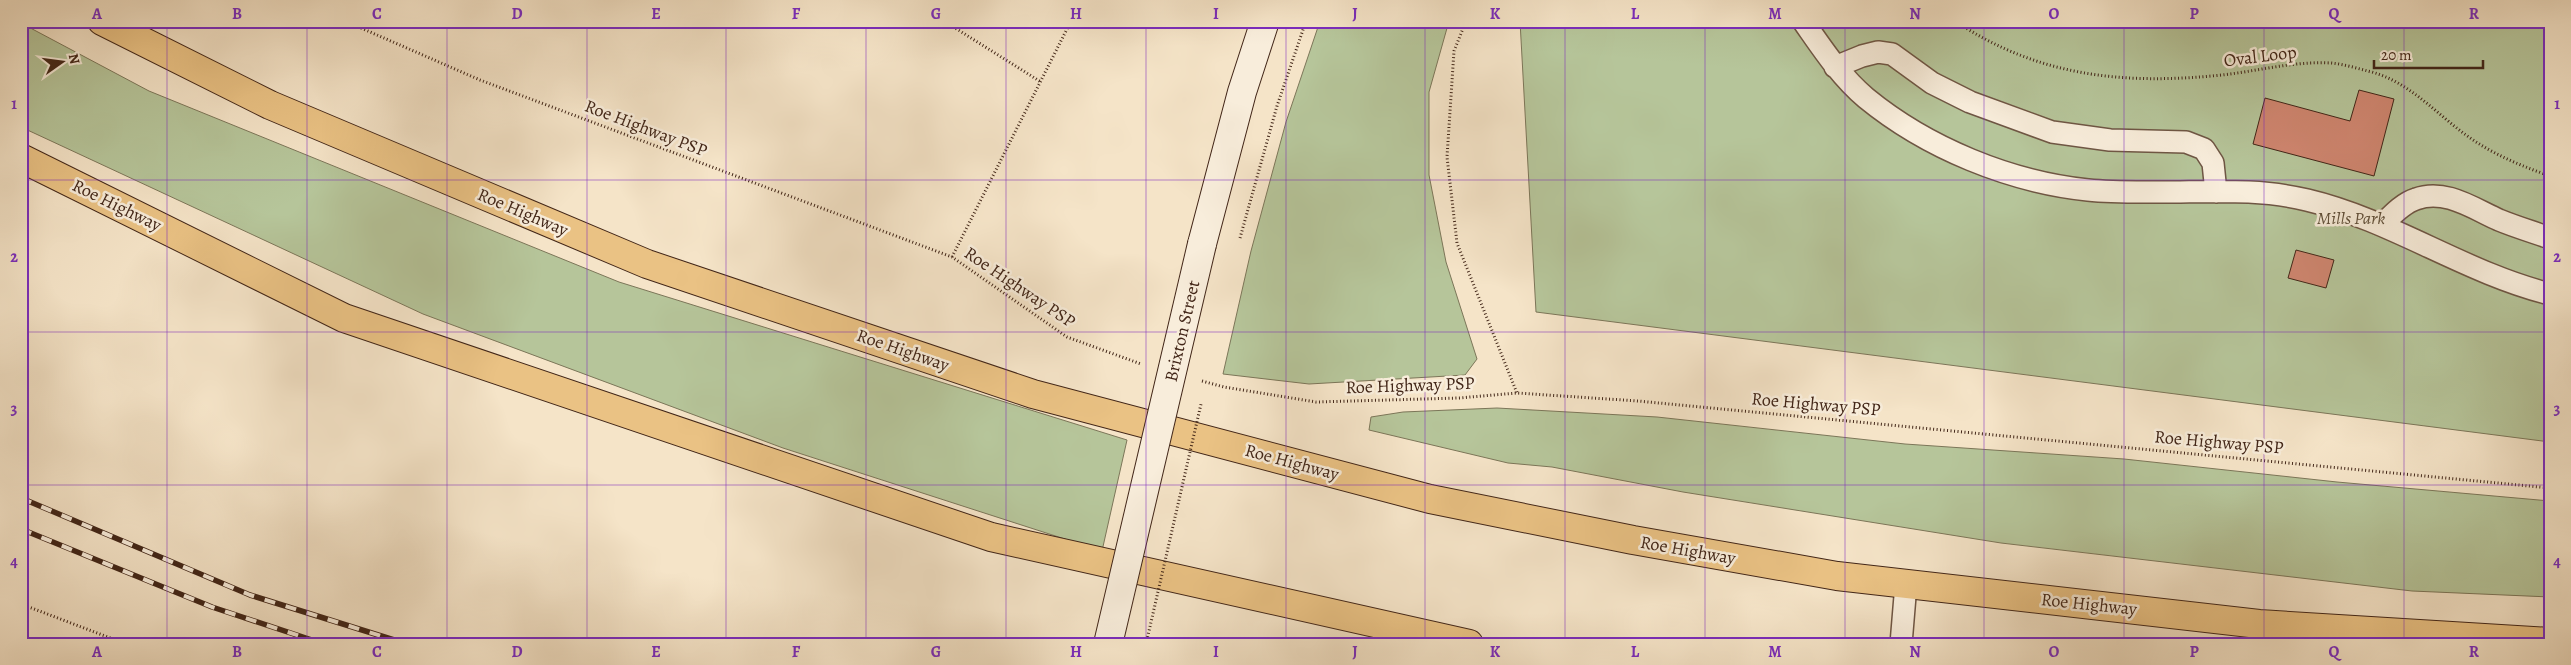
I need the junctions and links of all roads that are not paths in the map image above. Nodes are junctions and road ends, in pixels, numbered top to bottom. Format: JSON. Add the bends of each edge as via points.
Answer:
{"nodes":[{"id":1,"x":102,"y":21,"type":"edge"},
{"id":2,"x":1265,"y":21,"type":"edge"},
{"id":3,"x":1803,"y":21,"type":"edge"},
{"id":4,"x":1835,"y":67,"type":"junction"},
{"id":5,"x":21,"y":158,"type":"edge"},
{"id":6,"x":2216,"y":192,"type":"junction"},
{"id":7,"x":2383,"y":224,"type":"junction"},
{"id":8,"x":2550,"y":238,"type":"edge"},
{"id":9,"x":2550,"y":294,"type":"edge"},
{"id":10,"x":1906,"y":584,"type":"junction"},
{"id":11,"x":2550,"y":642,"type":"edge"},
{"id":12,"x":1108,"y":644,"type":"edge"},
{"id":13,"x":1469,"y":644,"type":"edge"},
{"id":14,"x":1901,"y":644,"type":"edge"}],
"edges":[{"from":1,"to":10,"type":"highway","name":"Roe Highway","via":[[270,105],[647,264],[1033,394],[1430,499],[1652,544],[1837,576]]},
{"from":2,"to":12,"type":"main road","name":"Brixton Street","bridge":true,"via":[[1242,92],[1202,244]]},
{"from":3,"to":4,"type":"lane"},
{"from":4,"to":6,"type":"lane","via":[[1865,97],[1903,125],[1970,159],[2035,181],[2089,190]]},
{"from":4,"to":6,"type":"lane","via":[[1878,52],[1892,54],[1932,83],[1970,102],[2052,132],[2110,140],[2186,142],[2204,149],[2213,163]]},
{"from":5,"to":13,"type":"highway","name":"Roe Highway","via":[[344,318],[982,534]]},
{"from":6,"to":7,"type":"lane","via":[[2307,199]]},
{"from":7,"to":8,"type":"lane","via":[[2415,199],[2434,195],[2455,200]]},
{"from":7,"to":9,"type":"lane","via":[[2487,273]]},
{"from":10,"to":11,"type":"highway","name":"Roe Highway","via":[[2259,624]]},
{"from":10,"to":14,"type":"lane"}]}
